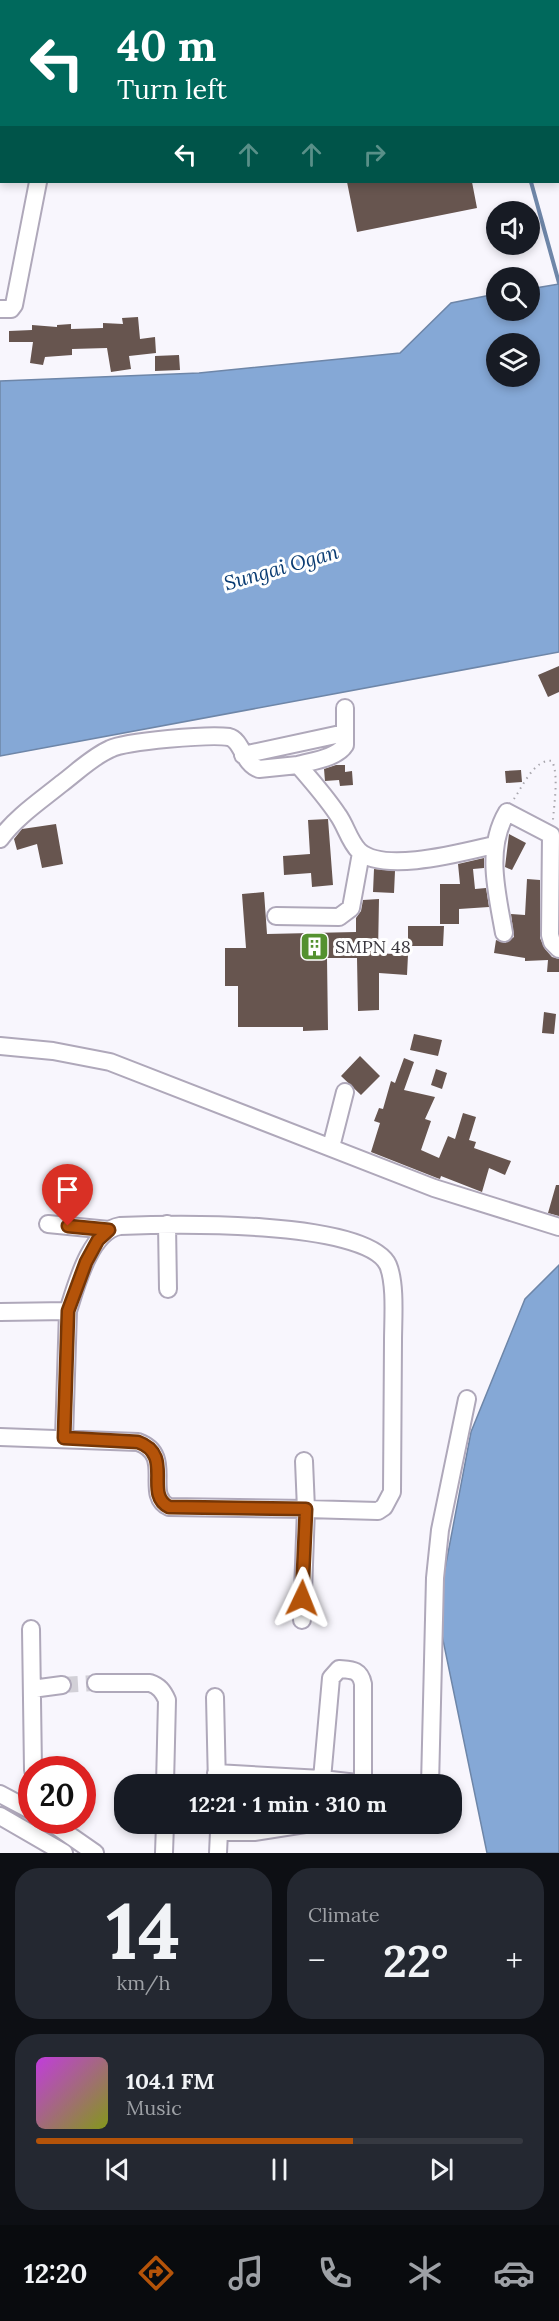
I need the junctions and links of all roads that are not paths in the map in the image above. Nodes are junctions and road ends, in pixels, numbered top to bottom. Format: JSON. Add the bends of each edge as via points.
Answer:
{"nodes":[{"id":1,"x":38,"y":183,"type":"edge"},
{"id":2,"x":0,"y":309,"type":"edge"},
{"id":3,"x":345,"y":708,"type":"dead end"},
{"id":4,"x":345,"y":733,"type":"junction"},
{"id":5,"x":243,"y":755,"type":"junction"},
{"id":6,"x":298,"y":765,"type":"junction"},
{"id":7,"x":0,"y":839,"type":"edge"},
{"id":8,"x":494,"y":845,"type":"junction"},
{"id":9,"x":361,"y":853,"type":"junction"},
{"id":10,"x":276,"y":916,"type":"dead end"},
{"id":11,"x":504,"y":933,"type":"dead end"},
{"id":12,"x":559,"y":949,"type":"edge"},
{"id":13,"x":0,"y":1046,"type":"edge"},
{"id":14,"x":345,"y":1092,"type":"dead end"},
{"id":15,"x":331,"y":1147,"type":"junction"},
{"id":16,"x":48,"y":1224,"type":"dead end"},
{"id":17,"x":167,"y":1224,"type":"junction"},
{"id":18,"x":559,"y":1227,"type":"edge"},
{"id":19,"x":109,"y":1230,"type":"junction"},
{"id":20,"x":168,"y":1289,"type":"dead end"},
{"id":21,"x":68,"y":1311,"type":"junction"},
{"id":22,"x":0,"y":1312,"type":"edge"},
{"id":23,"x":466,"y":1399,"type":"dead end"},
{"id":24,"x":0,"y":1437,"type":"edge"},
{"id":25,"x":64,"y":1438,"type":"junction"},
{"id":26,"x":304,"y":1461,"type":"dead end"},
{"id":27,"x":306,"y":1509,"type":"junction"},
{"id":28,"x":302,"y":1620,"type":"dead end"},
{"id":29,"x":31,"y":1629,"type":"dead end"},
{"id":30,"x":96,"y":1683,"type":"tunnel mouth"},
{"id":31,"x":62,"y":1685,"type":"tunnel mouth"},
{"id":32,"x":32,"y":1689,"type":"junction"},
{"id":33,"x":215,"y":1696,"type":"dead end"},
{"id":34,"x":33,"y":1756,"type":"edge"},
{"id":35,"x":165,"y":1774,"type":"edge"},
{"id":36,"x":217,"y":1774,"type":"edge"},
{"id":37,"x":430,"y":1774,"type":"edge"},
{"id":38,"x":322,"y":1779,"type":"joint"},
{"id":39,"x":0,"y":1794,"type":"edge"},
{"id":40,"x":18,"y":1804,"type":"edge"},
{"id":41,"x":0,"y":1816,"type":"edge"},
{"id":42,"x":68,"y":1834,"type":"edge"},
{"id":43,"x":165,"y":1834,"type":"edge"},
{"id":44,"x":219,"y":1834,"type":"edge"},
{"id":45,"x":64,"y":1853,"type":"edge"},
{"id":46,"x":95,"y":1853,"type":"edge"},
{"id":47,"x":164,"y":1853,"type":"edge"},
{"id":48,"x":218,"y":1853,"type":"edge"}],
"edges":[{"from":1,"to":2,"type":"street","via":[[14,305]]},
{"from":3,"to":4,"type":"street"},
{"from":4,"to":5,"type":"street"},
{"from":4,"to":6,"type":"street","via":[[343,749]]},
{"from":5,"to":6,"type":"street","via":[[259,769]]},
{"from":5,"to":7,"type":"street","via":[[236,741],[227,737],[167,739],[111,748],[17,819]]},
{"from":6,"to":9,"type":"street","via":[[323,794]]},
{"from":8,"to":9,"type":"street","via":[[407,861],[378,860]]},
{"from":8,"to":11,"type":"street"},
{"from":8,"to":12,"type":"street","via":[[507,812],[551,835],[550,935]]},
{"from":9,"to":10,"type":"street","via":[[351,908],[345,914]]},
{"from":13,"to":15,"type":"street","via":[[110,1062]]},
{"from":14,"to":15,"type":"street"},
{"from":15,"to":18,"type":"street","via":[[434,1188]]},
{"from":16,"to":19,"type":"street"},
{"from":17,"to":19,"type":"street"},
{"from":17,"to":20,"type":"street"},
{"from":17,"to":27,"type":"street","via":[[220,1225],[336,1238],[370,1248],[388,1265],[393,1312],[392,1491],[378,1511]]},
{"from":19,"to":21,"type":"street","via":[[98,1240],[86,1262]]},
{"from":21,"to":22,"type":"street"},
{"from":21,"to":25,"type":"street"},
{"from":23,"to":37,"type":"street","via":[[435,1578]]},
{"from":24,"to":25,"type":"street"},
{"from":25,"to":27,"type":"street","via":[[138,1442],[148,1447],[157,1462],[158,1496],[169,1507]]},
{"from":26,"to":27,"type":"street"},
{"from":27,"to":28,"type":"street"},
{"from":29,"to":32,"type":"street"},
{"from":30,"to":35,"type":"street","via":[[150,1683],[164,1692]]},
{"from":31,"to":32,"type":"street"},
{"from":32,"to":34,"type":"street"},
{"from":33,"to":36,"type":"street"},
{"from":38,"to":38,"type":"street","via":[[331,1678],[339,1669],[354,1670],[363,1684],[363,1778],[357,1783]]},
{"from":39,"to":40,"type":"street"},
{"from":41,"to":45,"type":"street"},
{"from":42,"to":46,"type":"street"},
{"from":43,"to":47,"type":"street"},
{"from":44,"to":48,"type":"street"}]}
